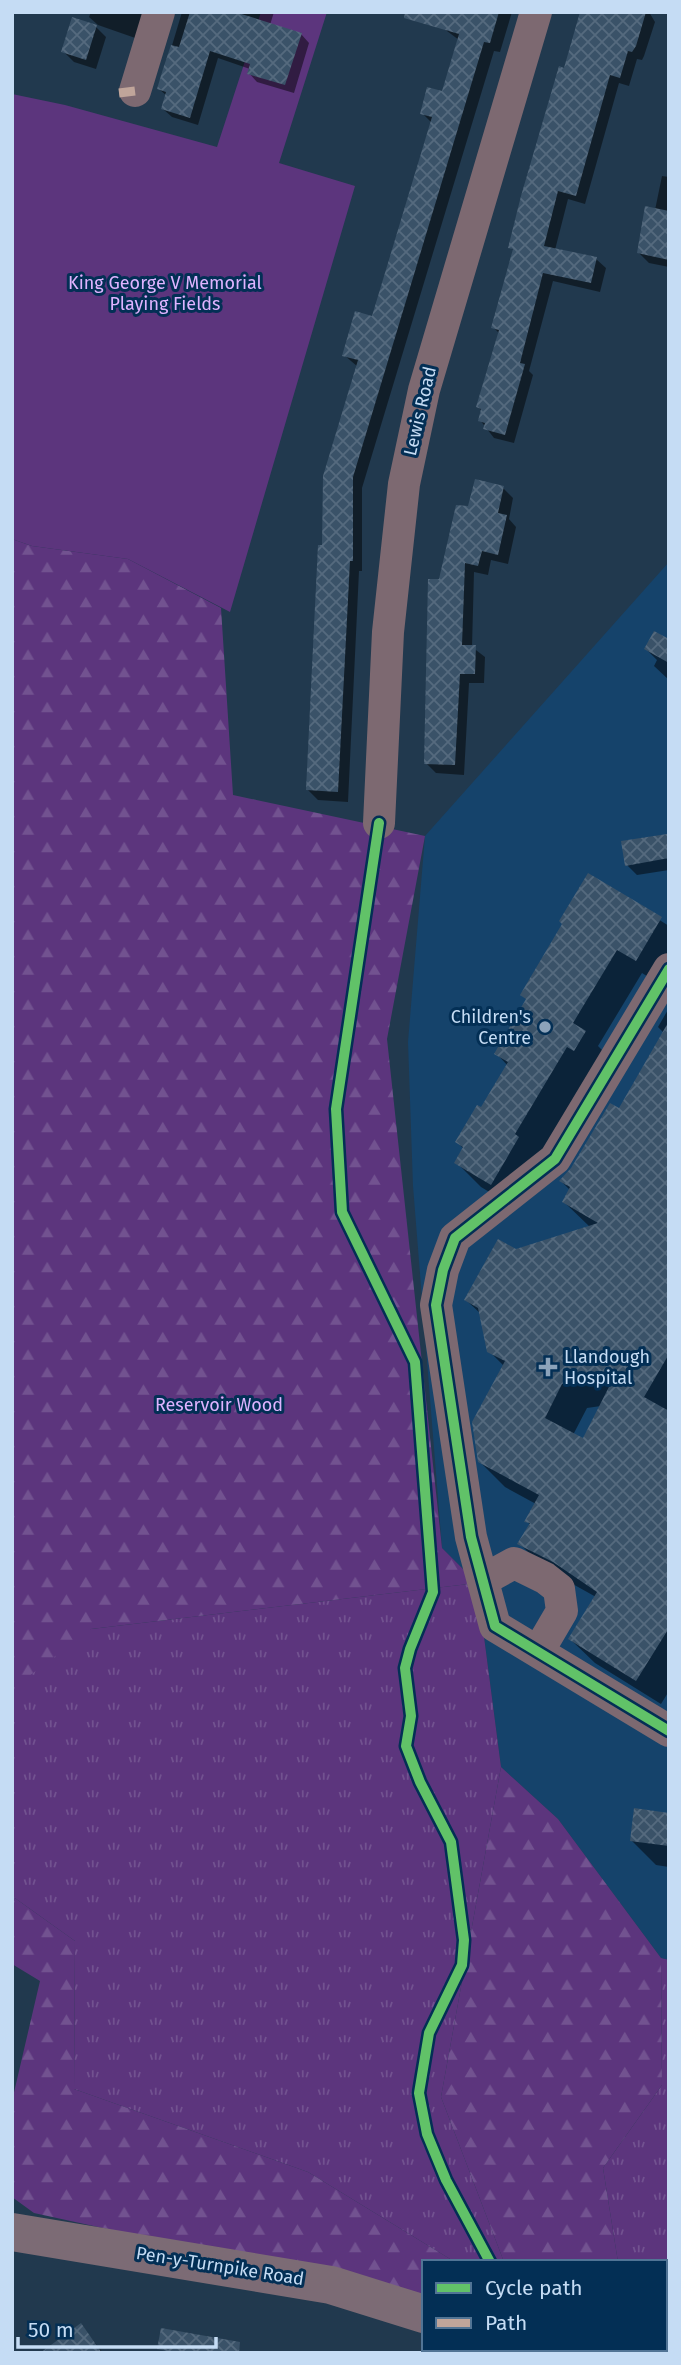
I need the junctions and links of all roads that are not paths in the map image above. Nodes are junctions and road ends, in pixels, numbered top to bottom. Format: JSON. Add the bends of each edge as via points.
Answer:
{"nodes":[{"id":1,"x":159,"y":12,"type":"edge"},
{"id":2,"x":536,"y":12,"type":"edge"},
{"id":3,"x":135,"y":91,"type":"dead end"},
{"id":4,"x":379,"y":823,"type":"dead end"},
{"id":5,"x":669,"y":969,"type":"edge"},
{"id":6,"x":483,"y":1580,"type":"junction"},
{"id":7,"x":538,"y":1653,"type":"junction"},
{"id":8,"x":669,"y":1731,"type":"edge"},
{"id":9,"x":12,"y":2232,"type":"edge"},
{"id":10,"x":422,"y":2313,"type":"edge"}],
"edges":[{"from":1,"to":3,"type":"street"},
{"from":2,"to":4,"type":"street","name":"Lewis Road","via":[[424,390],[404,484],[388,632]]},
{"from":5,"to":6,"type":"street","via":[[555,1159],[454,1238],[443,1270],[436,1305],[471,1537]]},
{"from":6,"to":7,"type":"street","via":[[495,1626]]},
{"from":6,"to":7,"type":"street","via":[[514,1563],[559,1589],[562,1611]]},
{"from":7,"to":8,"type":"street"},
{"from":9,"to":10,"type":"street","name":"Pen-y-Turnpike Road","via":[[331,2285]]}]}
